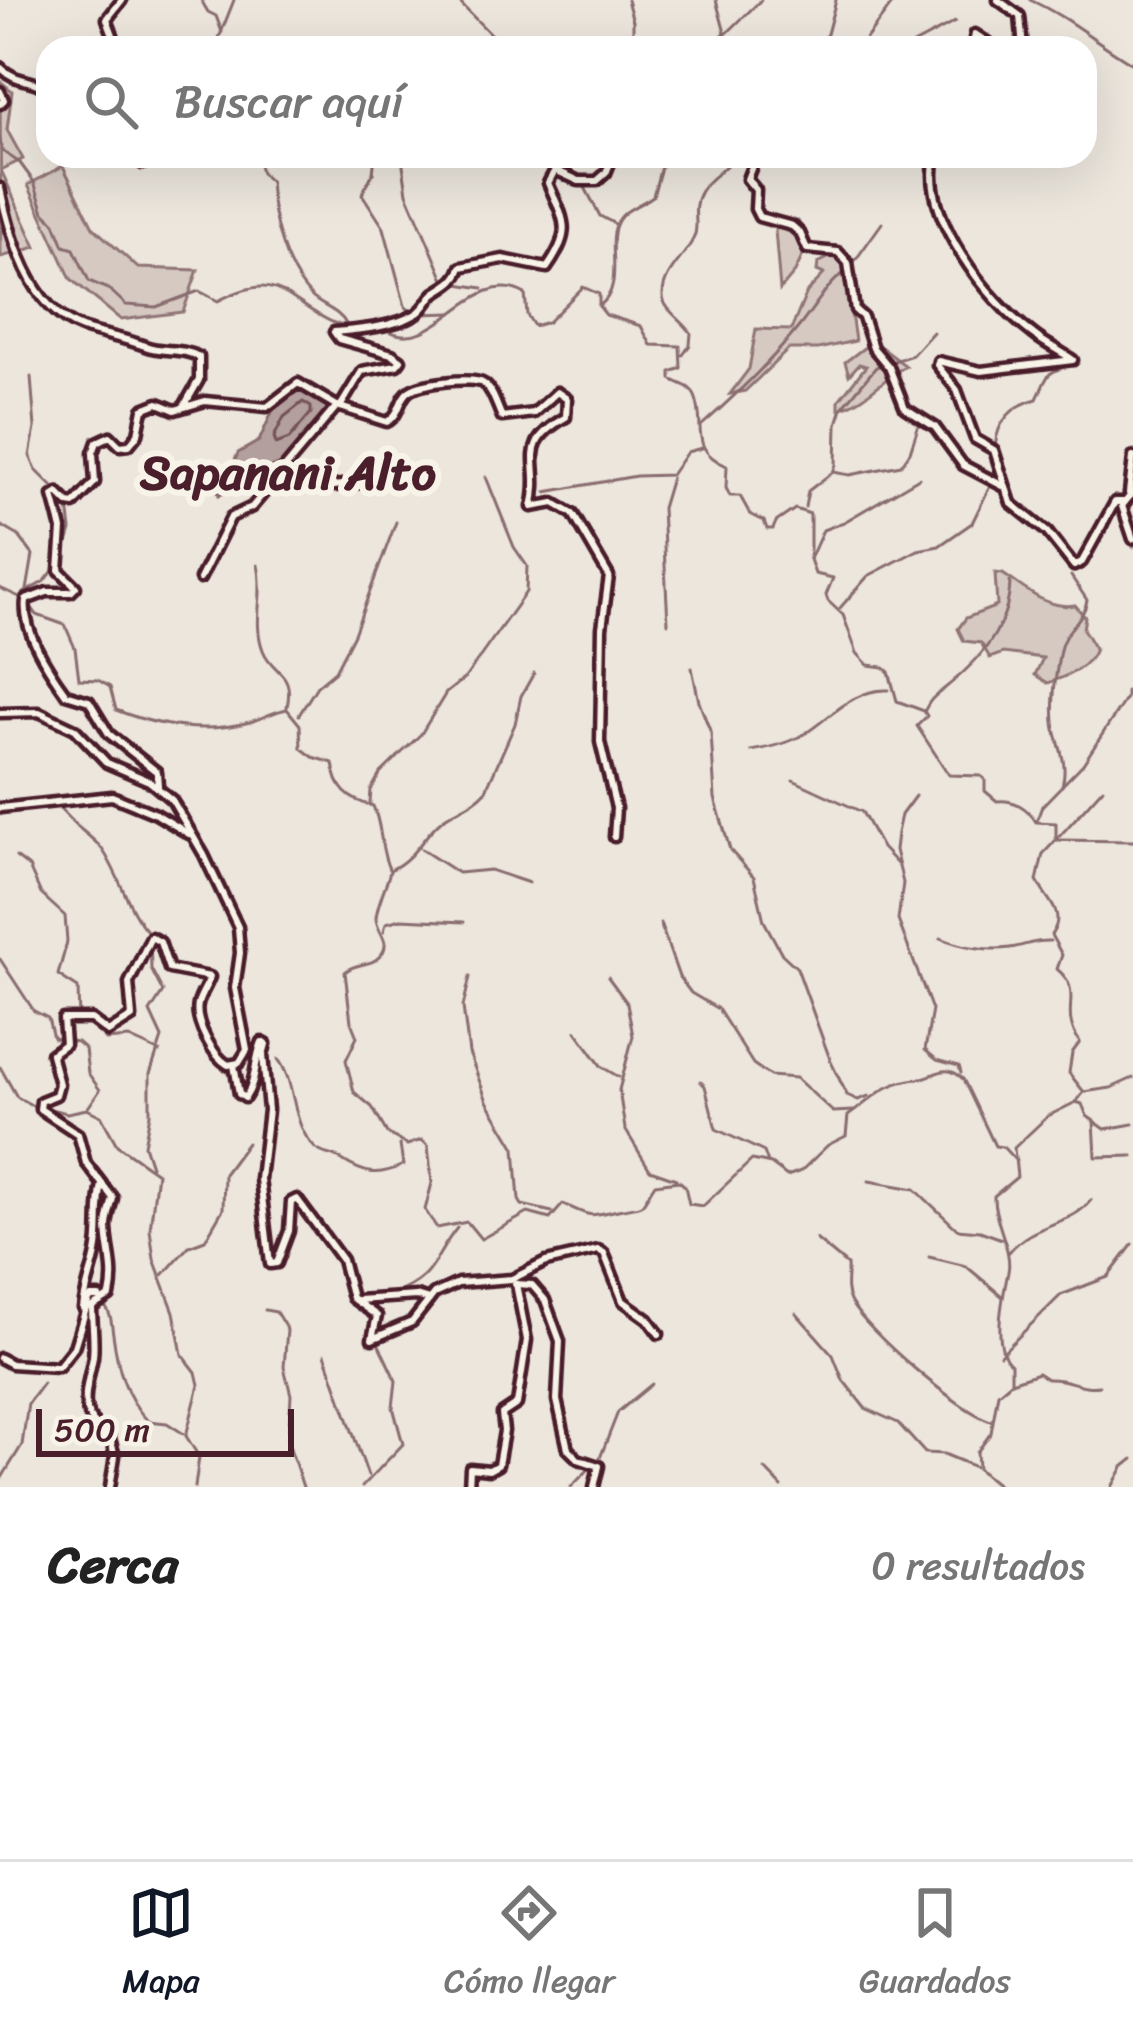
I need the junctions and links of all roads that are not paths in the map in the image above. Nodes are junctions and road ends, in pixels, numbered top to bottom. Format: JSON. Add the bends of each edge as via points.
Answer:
{"nodes":[{"id":1,"x":122,"y":0,"type":"edge"},
{"id":2,"x":998,"y":0,"type":"edge"},
{"id":3,"x":113,"y":36,"type":"edge"},
{"id":4,"x":1022,"y":36,"type":"edge"},
{"id":5,"x":0,"y":67,"type":"edge"},
{"id":6,"x":36,"y":83,"type":"edge"},
{"id":7,"x":0,"y":91,"type":"edge"},
{"id":8,"x":0,"y":104,"type":"edge"},
{"id":9,"x":608,"y":168,"type":"edge"},
{"id":10,"x":752,"y":168,"type":"edge"},
{"id":11,"x":936,"y":168,"type":"edge"},
{"id":12,"x":0,"y":188,"type":"edge"},
{"id":13,"x":184,"y":406,"type":"junction"},
{"id":14,"x":338,"y":406,"type":"junction"},
{"id":15,"x":1133,"y":457,"type":"edge"},
{"id":16,"x":399,"y":473,"type":"dead end"},
{"id":17,"x":273,"y":478,"type":"junction"},
{"id":18,"x":1005,"y":487,"type":"junction"},
{"id":19,"x":1127,"y":497,"type":"edge"},
{"id":20,"x":1133,"y":539,"type":"edge"},
{"id":21,"x":200,"y":579,"type":"dead end"},
{"id":22,"x":0,"y":713,"type":"edge"},
{"id":23,"x":158,"y":786,"type":"junction"},
{"id":24,"x":0,"y":808,"type":"edge"},
{"id":25,"x":192,"y":836,"type":"junction"},
{"id":26,"x":614,"y":837,"type":"dead end"},
{"id":27,"x":234,"y":1065,"type":"junction"},
{"id":28,"x":103,"y":1185,"type":"junction"},
{"id":29,"x":514,"y":1281,"type":"junction"},
{"id":30,"x":101,"y":1300,"type":"junction"},
{"id":31,"x":354,"y":1300,"type":"junction"},
{"id":32,"x":429,"y":1300,"type":"junction"},
{"id":33,"x":83,"y":1314,"type":"junction"},
{"id":34,"x":659,"y":1334,"type":"dead end"},
{"id":35,"x":0,"y":1358,"type":"edge"},
{"id":36,"x":110,"y":1487,"type":"edge"},
{"id":37,"x":469,"y":1487,"type":"edge"},
{"id":38,"x":594,"y":1487,"type":"edge"}],
"edges":[{"from":1,"to":3,"type":"street","via":[[107,19]]},
{"from":2,"to":4,"type":"street","via":[[1020,16]]},
{"from":5,"to":6,"type":"street"},
{"from":7,"to":8,"type":"street"},
{"from":9,"to":14,"type":"street","via":[[597,181],[550,174],[566,235],[547,268],[502,260],[461,267],[412,316],[368,332],[334,332],[401,360],[362,371]]},
{"from":10,"to":18,"type":"street","via":[[747,179],[759,218],[792,226],[807,250],[838,252],[848,263],[854,310],[904,408],[934,428],[963,465]]},
{"from":11,"to":18,"type":"street","via":[[944,220],[984,290],[1073,360],[981,371],[936,363],[957,390],[975,439],[994,452]]},
{"from":12,"to":13,"type":"street","via":[[7,227],[40,293],[64,318],[199,357],[199,380]]},
{"from":13,"to":14,"type":"street","via":[[267,407],[295,383]]},
{"from":13,"to":23,"type":"street","via":[[143,409],[129,445],[99,439],[94,482],[74,504],[53,496],[62,529],[59,570],[76,587],[33,595],[24,608],[34,647],[64,692],[89,701],[110,734],[157,772]]},
{"from":14,"to":17,"type":"street"},
{"from":14,"to":26,"type":"street","via":[[387,422],[414,388],[464,380],[487,386],[502,417],[534,413],[557,392],[567,399],[566,417],[548,425],[534,447],[532,507],[554,503],[573,514],[609,576],[600,742],[616,808]]},
{"from":15,"to":19,"type":"street"},
{"from":16,"to":17,"type":"street","via":[[316,488]]},
{"from":17,"to":21,"type":"street","via":[[249,511],[231,518]]},
{"from":18,"to":19,"type":"street","via":[[1011,503],[1074,566],[1115,502]]},
{"from":19,"to":20,"type":"street"},
{"from":22,"to":23,"type":"street","via":[[39,712],[75,729],[107,764]]},
{"from":23,"to":25,"type":"street"},
{"from":24,"to":25,"type":"street","via":[[112,796]]},
{"from":25,"to":27,"type":"street","via":[[240,937],[235,988],[247,1055]]},
{"from":27,"to":28,"type":"street","via":[[218,1059],[198,1018],[210,977],[169,969],[160,943],[147,939],[129,983],[133,1015],[108,1032],[91,1019],[63,1019],[64,1044],[50,1059],[59,1089],[40,1105],[78,1134]]},
{"from":27,"to":31,"type":"street","via":[[244,1098],[266,1044],[260,1179],[270,1264],[277,1263],[297,1199],[342,1260]]},
{"from":28,"to":30,"type":"street","via":[[113,1198],[107,1228],[114,1258],[110,1296]]},
{"from":28,"to":33,"type":"street"},
{"from":29,"to":32,"type":"street","via":[[458,1282]]},
{"from":29,"to":34,"type":"street","via":[[546,1262],[601,1251],[623,1301]]},
{"from":29,"to":37,"type":"street","via":[[526,1340],[517,1404],[502,1414],[498,1465],[470,1468]]},
{"from":29,"to":38,"type":"street","via":[[539,1291],[553,1320],[568,1449],[599,1466]]},
{"from":30,"to":33,"type":"street","via":[[91,1297]]},
{"from":30,"to":36,"type":"street","via":[[92,1307],[85,1409],[110,1435]]},
{"from":31,"to":32,"type":"street"},
{"from":31,"to":32,"type":"street","via":[[377,1316],[374,1340],[412,1322]]},
{"from":33,"to":35,"type":"street","via":[[74,1347],[58,1366]]}]}
